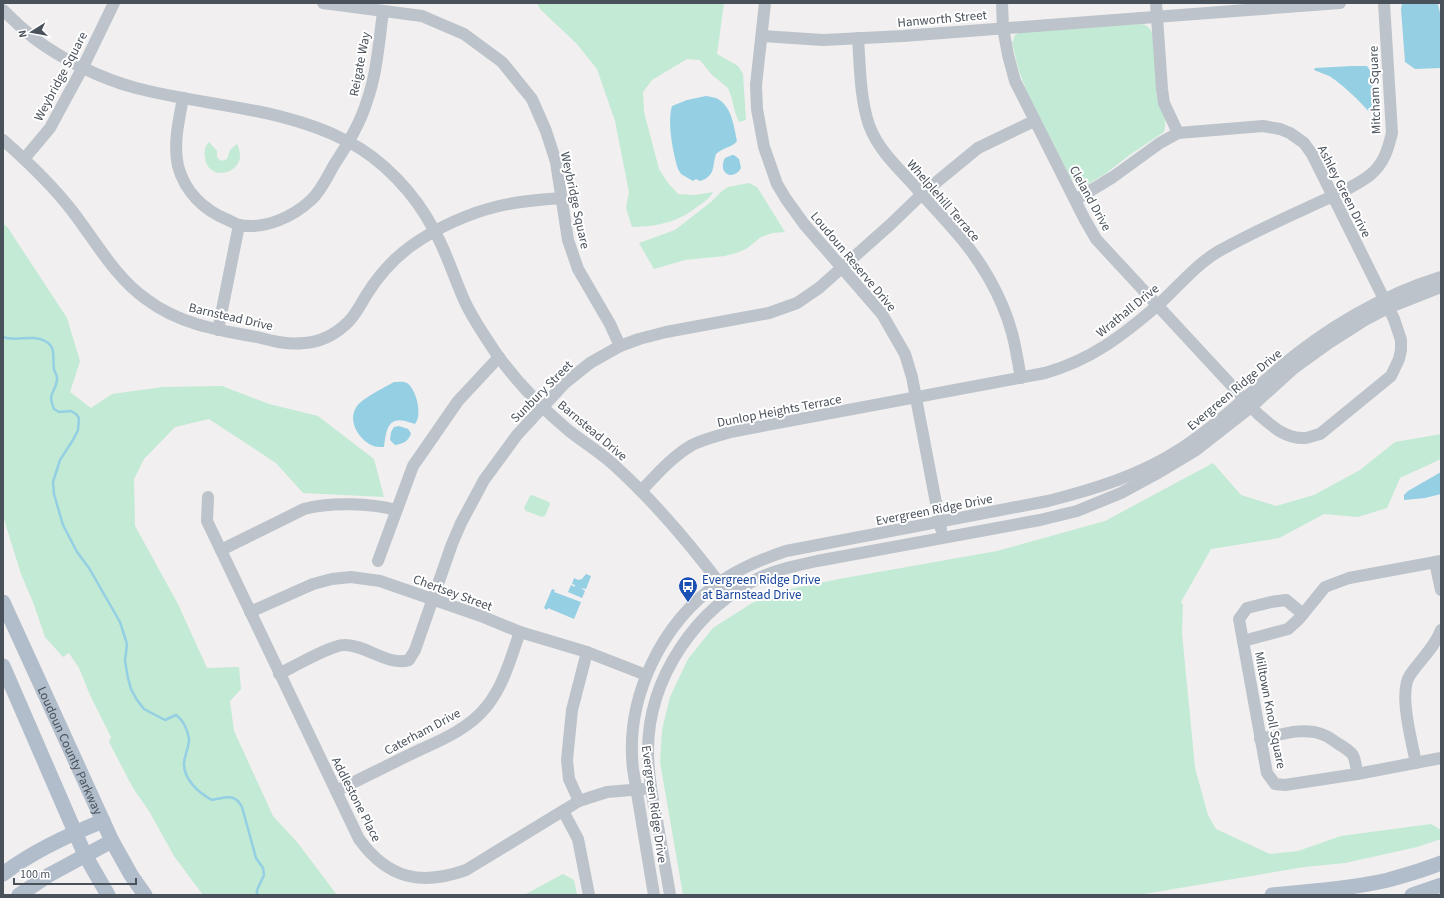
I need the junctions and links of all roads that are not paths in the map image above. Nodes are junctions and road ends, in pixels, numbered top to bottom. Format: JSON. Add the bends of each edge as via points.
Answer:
{"nodes":[{"id":1,"x":114,"y":3,"type":"edge"},
{"id":2,"x":323,"y":3,"type":"edge"},
{"id":3,"x":765,"y":3,"type":"edge"},
{"id":4,"x":1002,"y":3,"type":"edge"},
{"id":5,"x":1156,"y":3,"type":"edge"},
{"id":6,"x":1340,"y":3,"type":"edge"},
{"id":7,"x":1384,"y":3,"type":"edge"},
{"id":8,"x":3,"y":10,"type":"edge"},
{"id":9,"x":383,"y":12,"type":"junction"},
{"id":10,"x":1156,"y":16,"type":"junction"},
{"id":11,"x":1003,"y":28,"type":"junction"},
{"id":12,"x":762,"y":36,"type":"junction"},
{"id":13,"x":858,"y":38,"type":"junction"},
{"id":14,"x":83,"y":67,"type":"junction"},
{"id":15,"x":183,"y":98,"type":"junction"},
{"id":16,"x":1034,"y":121,"type":"junction"},
{"id":17,"x":1178,"y":133,"type":"junction"},
{"id":18,"x":3,"y":140,"type":"edge"},
{"id":19,"x":349,"y":141,"type":"junction"},
{"id":20,"x":24,"y":159,"type":"junction"},
{"id":21,"x":922,"y":194,"type":"junction"},
{"id":22,"x":1334,"y":196,"type":"junction"},
{"id":23,"x":561,"y":198,"type":"junction"},
{"id":24,"x":1075,"y":200,"type":"junction"},
{"id":25,"x":239,"y":224,"type":"junction"},
{"id":26,"x":435,"y":232,"type":"junction"},
{"id":27,"x":842,"y":268,"type":"junction"},
{"id":28,"x":1441,"y":277,"type":"edge"},
{"id":29,"x":1441,"y":286,"type":"edge"},
{"id":30,"x":1386,"y":304,"type":"junction"},
{"id":31,"x":1158,"y":305,"type":"junction"},
{"id":32,"x":218,"y":330,"type":"junction"},
{"id":33,"x":620,"y":346,"type":"junction"},
{"id":34,"x":499,"y":357,"type":"junction"},
{"id":35,"x":1021,"y":378,"type":"junction"},
{"id":36,"x":916,"y":398,"type":"junction"},
{"id":37,"x":1248,"y":403,"type":"junction"},
{"id":38,"x":542,"y":406,"type":"junction"},
{"id":39,"x":642,"y":490,"type":"junction"},
{"id":40,"x":208,"y":497,"type":"dead end"},
{"id":41,"x":396,"y":510,"type":"junction"},
{"id":42,"x":940,"y":522,"type":"junction"},
{"id":43,"x":943,"y":538,"type":"junction"},
{"id":44,"x":221,"y":550,"type":"junction"},
{"id":45,"x":378,"y":561,"type":"dead end"},
{"id":46,"x":1438,"y":561,"type":"edge"},
{"id":47,"x":719,"y":583,"type":"junction"},
{"id":48,"x":1441,"y":590,"type":"edge"},
{"id":49,"x":729,"y":597,"type":"junction"},
{"id":50,"x":434,"y":599,"type":"junction"},
{"id":51,"x":3,"y":602,"type":"edge"},
{"id":52,"x":250,"y":612,"type":"junction"},
{"id":53,"x":1303,"y":614,"type":"junction"},
{"id":54,"x":1441,"y":630,"type":"edge"},
{"id":55,"x":520,"y":632,"type":"junction"},
{"id":56,"x":1243,"y":641,"type":"junction"},
{"id":57,"x":587,"y":652,"type":"junction"},
{"id":58,"x":3,"y":666,"type":"edge"},
{"id":59,"x":279,"y":674,"type":"junction"},
{"id":60,"x":646,"y":675,"type":"junction"},
{"id":61,"x":1260,"y":739,"type":"junction"},
{"id":62,"x":1441,"y":758,"type":"edge"},
{"id":63,"x":1416,"y":764,"type":"junction"},
{"id":64,"x":1357,"y":774,"type":"junction"},
{"id":65,"x":636,"y":789,"type":"junction"},
{"id":66,"x":651,"y":789,"type":"junction"},
{"id":67,"x":336,"y":791,"type":"junction"},
{"id":68,"x":579,"y":800,"type":"junction"},
{"id":69,"x":563,"y":811,"type":"junction"},
{"id":70,"x":103,"y":821,"type":"junction"},
{"id":71,"x":75,"y":832,"type":"junction"},
{"id":72,"x":112,"y":841,"type":"junction"},
{"id":73,"x":85,"y":855,"type":"junction"},
{"id":74,"x":1441,"y":863,"type":"edge"},
{"id":75,"x":3,"y":874,"type":"edge"},
{"id":76,"x":1441,"y":885,"type":"edge"},
{"id":77,"x":19,"y":895,"type":"edge"},
{"id":78,"x":108,"y":895,"type":"edge"},
{"id":79,"x":145,"y":895,"type":"edge"},
{"id":80,"x":589,"y":895,"type":"edge"},
{"id":81,"x":654,"y":895,"type":"edge"},
{"id":82,"x":670,"y":895,"type":"edge"},
{"id":83,"x":1272,"y":895,"type":"edge"},
{"id":84,"x":1412,"y":895,"type":"edge"}],
"edges":[{"from":1,"to":14,"type":"street","name":"Weybridge Square"},
{"from":2,"to":9,"type":"street","name":"Weybridge Square"},
{"from":3,"to":12,"type":"street","name":"Loudoun Reserve Drive"},
{"from":4,"to":11,"type":"street","name":"Cleland Drive"},
{"from":5,"to":10,"type":"street"},
{"from":6,"to":10,"type":"street","name":"Hanworth Street"},
{"from":7,"to":22,"type":"street","name":"Mitcham Square","via":[[1392,133],[1388,149],[1373,173]]},
{"from":8,"to":14,"type":"street","name":"Barnstead Drive","via":[[36,39]]},
{"from":9,"to":19,"type":"street","name":"Reigate Way","via":[[367,101]]},
{"from":9,"to":23,"type":"street","name":"Weybridge Square","via":[[422,16],[434,21],[464,34],[502,62],[532,99],[546,131],[556,162]]},
{"from":10,"to":11,"type":"street","name":"Hanworth Street"},
{"from":10,"to":17,"type":"street","via":[[1164,103]]},
{"from":11,"to":13,"type":"street","name":"Hanworth Street"},
{"from":11,"to":16,"type":"street","name":"Cleland Drive","via":[[1015,81]]},
{"from":12,"to":13,"type":"street","name":"Hanworth Street","via":[[823,40]]},
{"from":12,"to":27,"type":"street","name":"Loudoun Reserve Drive","via":[[756,85],[757,109],[764,147],[777,184],[786,199]]},
{"from":13,"to":21,"type":"street","name":"Whelplehill Terrace","via":[[865,110],[870,126],[876,140],[890,159]]},
{"from":14,"to":15,"type":"street","name":"Barnstead Drive","via":[[135,88]]},
{"from":14,"to":20,"type":"street","name":"Weybridge Square","via":[[50,128]]},
{"from":15,"to":19,"type":"street","name":"Barnstead Drive","via":[[291,119]]},
{"from":15,"to":25,"type":"street","via":[[176,138],[176,152],[183,181],[200,203],[214,214]]},
{"from":16,"to":21,"type":"street","name":"Sunbury Street","via":[[978,148]]},
{"from":16,"to":24,"type":"street","name":"Cleland Drive"},
{"from":17,"to":22,"type":"street","name":"Ashley Green Drive","via":[[1263,126],[1290,133],[1304,143],[1312,154]]},
{"from":17,"to":24,"type":"street","name":"Ashley Green Drive"},
{"from":18,"to":20,"type":"street","name":"Barnstead Drive"},
{"from":19,"to":25,"type":"street","name":"Reigate Way","via":[[320,189],[300,210],[270,223]]},
{"from":19,"to":26,"type":"street","name":"Barnstead Drive","via":[[396,178],[424,212]]},
{"from":20,"to":32,"type":"street","name":"Barnstead Drive","via":[[72,211],[119,274],[132,287],[170,314]]},
{"from":21,"to":27,"type":"street","name":"Sunbury Street"},
{"from":21,"to":35,"type":"street","name":"Whelplehill Terrace","via":[[970,249],[989,280],[1012,333]]},
{"from":22,"to":30,"type":"street","name":"Ashley Green Drive"},
{"from":22,"to":31,"type":"street","name":"Wrathall Drive","via":[[1218,252],[1202,263]]},
{"from":23,"to":26,"type":"street","via":[[493,207]]},
{"from":23,"to":33,"type":"street","name":"Weybridge Square","via":[[568,240],[578,269]]},
{"from":24,"to":31,"type":"street","name":"Cleland Drive","via":[[1096,238]]},
{"from":25,"to":32,"type":"street"},
{"from":26,"to":32,"type":"street","name":"Barnstead Drive","via":[[398,255],[377,280],[347,324],[325,338],[304,344],[288,344]]},
{"from":26,"to":34,"type":"street","name":"Barnstead Drive","via":[[466,303]]},
{"from":27,"to":33,"type":"street","name":"Sunbury Street","via":[[797,303],[769,313],[666,332]]},
{"from":27,"to":36,"type":"street","name":"Loudoun Reserve Drive","via":[[882,314],[895,335],[905,354]]},
{"from":28,"to":30,"type":"street","name":"Evergreen Ridge Drive"},
{"from":29,"to":30,"type":"street","name":"Evergreen Ridge Drive"},
{"from":30,"to":37,"type":"street","name":"Evergreen Ridge Drive","via":[[1310,356]]},
{"from":30,"to":37,"type":"street","name":"Ashley Green Drive","via":[[1401,340],[1399,359],[1390,376],[1320,434],[1306,439],[1290,437],[1278,431]]},
{"from":31,"to":35,"type":"street","name":"Wrathall Drive","via":[[1111,343],[1093,354],[1060,369]]},
{"from":31,"to":37,"type":"street","name":"Cleland Drive"},
{"from":33,"to":38,"type":"street","name":"Sunbury Street","via":[[590,363]]},
{"from":34,"to":38,"type":"street","name":"Barnstead Drive"},
{"from":34,"to":41,"type":"street","via":[[458,401],[415,462]]},
{"from":35,"to":36,"type":"street","name":"Wrathall Drive"},
{"from":36,"to":39,"type":"street","name":"Dunlop Heights Terrace","via":[[714,437],[681,452]]},
{"from":36,"to":42,"type":"street","name":"Loudoun Reserve Drive"},
{"from":37,"to":42,"type":"street","name":"Evergreen Ridge Drive","via":[[1177,452],[1108,484],[1048,501]]},
{"from":37,"to":43,"type":"street","name":"Evergreen Ridge Drive","via":[[1196,450],[1139,484],[1078,510],[1040,520]]},
{"from":38,"to":39,"type":"street","name":"Barnstead Drive"},
{"from":38,"to":50,"type":"street","name":"Sunbury Street","via":[[484,480],[452,544]]},
{"from":39,"to":47,"type":"street","name":"Barnstead Drive"},
{"from":40,"to":44,"type":"street","name":"Addlestone Place","via":[[207,521]]},
{"from":41,"to":44,"type":"street","via":[[367,505],[304,508]]},
{"from":41,"to":45,"type":"street"},
{"from":42,"to":43,"type":"street","name":"Loudoun Reserve Drive"},
{"from":42,"to":47,"type":"street","name":"Evergreen Ridge Drive","via":[[786,551],[749,565]]},
{"from":43,"to":49,"type":"street","name":"Evergreen Ridge Drive","via":[[789,567],[760,578]]},
{"from":44,"to":52,"type":"street","name":"Addlestone Place"},
{"from":46,"to":48,"type":"street"},
{"from":46,"to":53,"type":"street","via":[[1349,578],[1325,587]]},
{"from":47,"to":49,"type":"street","name":"Barnstead Drive"},
{"from":47,"to":60,"type":"street","name":"Evergreen Ridge Drive","via":[[695,603],[678,623],[661,646]]},
{"from":49,"to":66,"type":"street","name":"Evergreen Ridge Drive","via":[[703,619],[685,640],[663,681],[649,733],[648,768]]},
{"from":50,"to":52,"type":"street","name":"Chertsey Street","via":[[380,581],[350,577],[313,584]]},
{"from":50,"to":55,"type":"street","name":"Chertsey Street"},
{"from":50,"to":59,"type":"street","name":"Sunbury Street","via":[[409,660],[399,662],[353,646],[338,645]]},
{"from":51,"to":70,"type":"main road","name":"Loudoun County Parkway"},
{"from":52,"to":59,"type":"street","name":"Addlestone Place"},
{"from":53,"to":56,"type":"street","via":[[1288,629]]},
{"from":53,"to":56,"type":"street","name":"Milltown Knoll Square","via":[[1286,600],[1247,608],[1239,619]]},
{"from":54,"to":63,"type":"street","via":[[1438,639],[1409,677],[1405,687]]},
{"from":55,"to":57,"type":"street","name":"Chertsey Street"},
{"from":55,"to":67,"type":"street","name":"Caterham Drive","via":[[497,692],[476,718],[456,732]]},
{"from":56,"to":61,"type":"street","name":"Milltown Knoll Square"},
{"from":57,"to":60,"type":"street","name":"Chertsey Street"},
{"from":57,"to":68,"type":"street","via":[[572,710],[567,760],[569,779]]},
{"from":58,"to":71,"type":"main road","name":"Loudoun County Parkway"},
{"from":59,"to":67,"type":"street","name":"Addlestone Place"},
{"from":60,"to":65,"type":"street","name":"Evergreen Ridge Drive","via":[[633,726],[631,751]]},
{"from":61,"to":64,"type":"street","via":[[1298,731],[1312,731],[1324,735],[1350,751],[1355,759]]},
{"from":61,"to":64,"type":"street","name":"Milltown Knoll Square","via":[[1267,773],[1275,784],[1285,785]]},
{"from":62,"to":63,"type":"street","name":"Milltown Knoll Square"},
{"from":63,"to":64,"type":"street","name":"Milltown Knoll Square"},
{"from":65,"to":66,"type":"street","name":"Addlestone Place"},
{"from":65,"to":68,"type":"street","name":"Addlestone Place","via":[[607,792]]},
{"from":65,"to":81,"type":"street","name":"Evergreen Ridge Drive"},
{"from":66,"to":82,"type":"street","name":"Evergreen Ridge Drive"},
{"from":67,"to":69,"type":"street","name":"Addlestone Place","via":[[354,830],[369,853],[395,872],[424,878],[439,878],[466,870]]},
{"from":68,"to":69,"type":"street","name":"Addlestone Place"},
{"from":69,"to":80,"type":"street","via":[[578,839]]},
{"from":70,"to":71,"type":"main road"},
{"from":70,"to":72,"type":"main road","name":"Loudoun County Parkway"},
{"from":71,"to":73,"type":"main road","name":"Loudoun County Parkway"},
{"from":71,"to":75,"type":"main road"},
{"from":72,"to":73,"type":"main road"},
{"from":72,"to":79,"type":"main road","name":"Loudoun County Parkway"},
{"from":73,"to":77,"type":"main road"},
{"from":73,"to":78,"type":"main road","name":"Loudoun County Parkway"},
{"from":74,"to":83,"type":"main road","via":[[1408,875],[1358,886]]},
{"from":76,"to":84,"type":"main road"}]}
